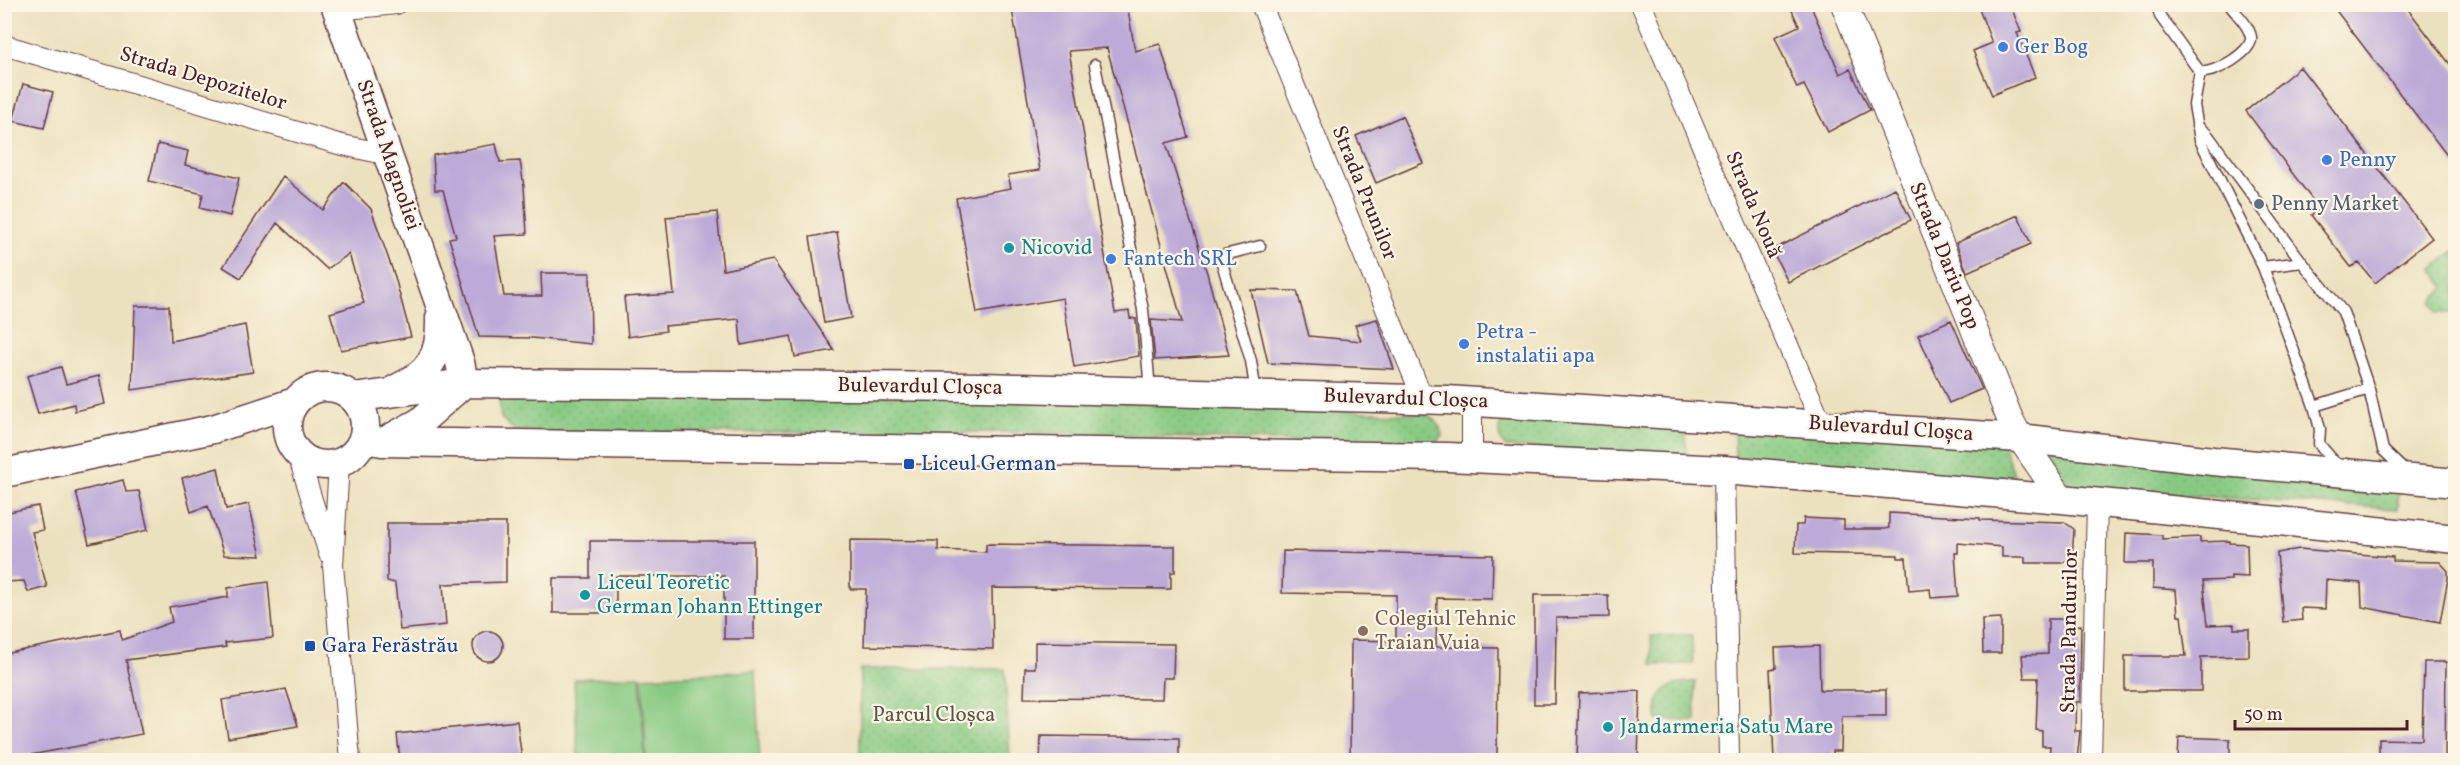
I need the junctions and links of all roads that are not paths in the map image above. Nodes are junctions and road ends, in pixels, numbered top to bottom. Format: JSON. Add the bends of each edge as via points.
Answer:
{"nodes":[{"id":1,"x":396,"y":4,"type":"edge"},
{"id":2,"x":1261,"y":4,"type":"edge"},
{"id":3,"x":1641,"y":4,"type":"edge"},
{"id":4,"x":1844,"y":4,"type":"edge"},
{"id":5,"x":2157,"y":4,"type":"edge"},
{"id":6,"x":2229,"y":4,"type":"edge"},
{"id":7,"x":336,"y":7,"type":"edge"},
{"id":8,"x":4,"y":45,"type":"edge"},
{"id":9,"x":1095,"y":64,"type":"dead end"},
{"id":10,"x":2200,"y":72,"type":"junction"},
{"id":11,"x":2197,"y":126,"type":"junction"},
{"id":12,"x":389,"y":155,"type":"junction"},
{"id":13,"x":1260,"y":246,"type":"dead end"},
{"id":14,"x":2302,"y":262,"type":"junction"},
{"id":15,"x":2263,"y":267,"type":"junction"},
{"id":16,"x":440,"y":306,"type":"junction"},
{"id":17,"x":464,"y":383,"type":"junction"},
{"id":18,"x":2369,"y":389,"type":"junction"},
{"id":19,"x":1150,"y":390,"type":"junction"},
{"id":20,"x":390,"y":392,"type":"junction"},
{"id":21,"x":1257,"y":394,"type":"junction"},
{"id":22,"x":353,"y":398,"type":"junction"},
{"id":23,"x":1423,"y":399,"type":"junction"},
{"id":24,"x":1472,"y":401,"type":"junction"},
{"id":25,"x":295,"y":402,"type":"junction"},
{"id":26,"x":2314,"y":406,"type":"junction"},
{"id":27,"x":1822,"y":424,"type":"junction"},
{"id":28,"x":213,"y":429,"type":"junction"},
{"id":29,"x":2020,"y":438,"type":"junction"},
{"id":30,"x":373,"y":441,"type":"junction"},
{"id":31,"x":294,"y":448,"type":"junction"},
{"id":32,"x":1472,"y":459,"type":"junction"},
{"id":33,"x":339,"y":464,"type":"junction"},
{"id":34,"x":1724,"y":470,"type":"junction"},
{"id":35,"x":2342,"y":471,"type":"junction"},
{"id":36,"x":4,"y":474,"type":"edge"},
{"id":37,"x":2412,"y":477,"type":"junction"},
{"id":38,"x":2456,"y":483,"type":"edge"},
{"id":39,"x":2062,"y":499,"type":"junction"},
{"id":40,"x":2097,"y":503,"type":"junction"},
{"id":41,"x":2456,"y":539,"type":"edge"},
{"id":42,"x":333,"y":565,"type":"junction"},
{"id":43,"x":351,"y":760,"type":"edge"},
{"id":44,"x":1729,"y":760,"type":"edge"},
{"id":45,"x":2091,"y":760,"type":"edge"}],
"edges":[{"from":1,"to":7,"type":"street"},
{"from":2,"to":23,"type":"street","name":"Strada Prunilor"},
{"from":3,"to":27,"type":"street","name":"Strada Nouă"},
{"from":4,"to":29,"type":"street","name":"Strada Dariu Pop"},
{"from":5,"to":10,"type":"lane","via":[[2160,16]]},
{"from":6,"to":10,"type":"lane","via":[[2252,39],[2248,48],[2219,69],[2208,74]]},
{"from":7,"to":12,"type":"main road","name":"Strada Magnoliei"},
{"from":8,"to":12,"type":"street","name":"Strada Depozitelor","via":[[338,144]]},
{"from":9,"to":19,"type":"lane","via":[[1143,310]]},
{"from":10,"to":11,"type":"lane","via":[[2194,105]]},
{"from":11,"to":14,"type":"lane","via":[[2207,134]]},
{"from":11,"to":15,"type":"lane","via":[[2200,140]]},
{"from":12,"to":16,"type":"main road","name":"Strada Magnoliei"},
{"from":13,"to":21,"type":"lane","via":[[1220,256]]},
{"from":14,"to":15,"type":"lane"},
{"from":14,"to":18,"type":"lane","via":[[2343,312]]},
{"from":15,"to":26,"type":"lane"},
{"from":16,"to":17,"type":"main road","name":"Strada Magnoliei"},
{"from":16,"to":20,"type":"main road","name":"Strada Magnoliei","via":[[440,334],[434,360],[412,382]]},
{"from":17,"to":19,"type":"main road","name":"Bulevardul Cloșca"},
{"from":17,"to":20,"type":"main road","name":"Bulevardul Cloșca"},
{"from":17,"to":30,"type":"main road","via":[[420,422]]},
{"from":18,"to":26,"type":"lane"},
{"from":18,"to":37,"type":"lane","via":[[2383,450]]},
{"from":19,"to":21,"type":"main road","name":"Bulevardul Cloșca"},
{"from":20,"to":22,"type":"main road","name":"Bulevardul Cloșca"},
{"from":21,"to":23,"type":"main road","name":"Bulevardul Cloșca"},
{"from":22,"to":25,"type":"main road","via":[[330,387],[304,393]]},
{"from":22,"to":30,"type":"main road"},
{"from":23,"to":24,"type":"main road","name":"Bulevardul Cloșca"},
{"from":24,"to":27,"type":"main road","name":"Bulevardul Cloșca"},
{"from":24,"to":32,"type":"street"},
{"from":25,"to":28,"type":"main road"},
{"from":25,"to":31,"type":"main road","via":[[286,423]]},
{"from":26,"to":35,"type":"lane","via":[[2319,444]]},
{"from":27,"to":29,"type":"main road","name":"Bulevardul Cloșca"},
{"from":28,"to":31,"type":"main road","via":[[257,431]]},
{"from":28,"to":36,"type":"main road"},
{"from":29,"to":35,"type":"main road","name":"Bulevardul Cloșca","via":[[2212,461]]},
{"from":29,"to":39,"type":"street","name":"Strada Dariu Pop"},
{"from":30,"to":32,"type":"main road"},
{"from":30,"to":33,"type":"main road"},
{"from":31,"to":33,"type":"main road","via":[[317,465]]},
{"from":31,"to":42,"type":"street"},
{"from":32,"to":34,"type":"main road"},
{"from":33,"to":42,"type":"street"},
{"from":34,"to":39,"type":"main road"},
{"from":34,"to":44,"type":"street"},
{"from":35,"to":37,"type":"main road","name":"Bulevardul Cloșca"},
{"from":37,"to":38,"type":"main road","name":"Bulevardul Cloșca"},
{"from":39,"to":40,"type":"main road"},
{"from":40,"to":41,"type":"main road"},
{"from":40,"to":45,"type":"street","name":"Strada Pandurilor"},
{"from":42,"to":43,"type":"street"}]}
